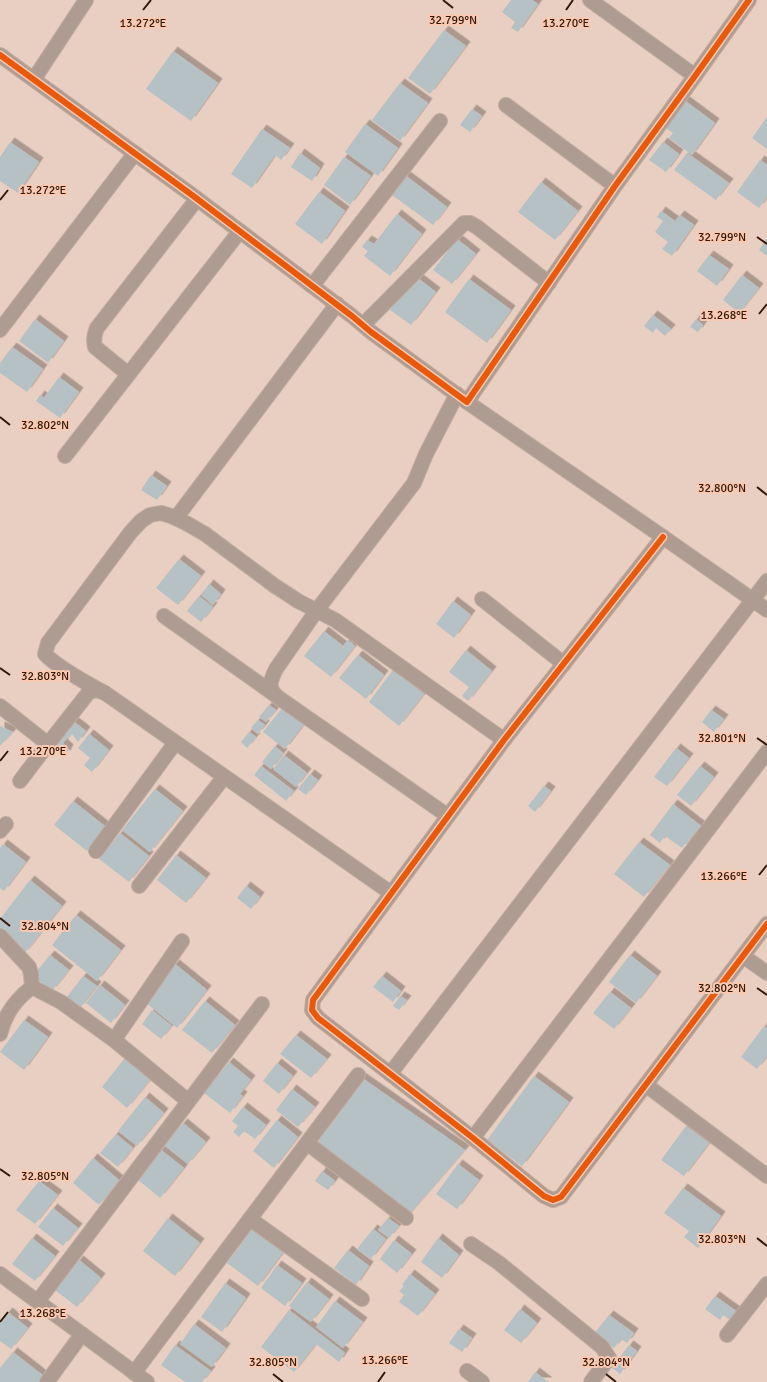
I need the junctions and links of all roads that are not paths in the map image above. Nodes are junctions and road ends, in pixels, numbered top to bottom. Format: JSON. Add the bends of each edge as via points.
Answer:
{"nodes":[{"id":1,"x":86,"y":0,"type":"edge"},
{"id":2,"x":590,"y":0,"type":"edge"},
{"id":3,"x":749,"y":0,"type":"edge"},
{"id":4,"x":0,"y":55,"type":"edge"},
{"id":5,"x":695,"y":76,"type":"junction"},
{"id":6,"x":34,"y":79,"type":"junction"},
{"id":7,"x":506,"y":105,"type":"dead end"},
{"id":8,"x":440,"y":120,"type":"dead end"},
{"id":9,"x":135,"y":153,"type":"junction"},
{"id":10,"x":615,"y":186,"type":"junction"},
{"id":11,"x":197,"y":199,"type":"junction"},
{"id":12,"x":240,"y":231,"type":"junction"},
{"id":13,"x":549,"y":283,"type":"junction"},
{"id":14,"x":312,"y":286,"type":"junction"},
{"id":15,"x":337,"y":304,"type":"junction"},
{"id":16,"x":363,"y":325,"type":"junction"},
{"id":17,"x":0,"y":330,"type":"edge"},
{"id":18,"x":128,"y":374,"type":"junction"},
{"id":19,"x":462,"y":398,"type":"junction"},
{"id":20,"x":65,"y":456,"type":"dead end"},
{"id":21,"x":176,"y":518,"type":"junction"},
{"id":22,"x":664,"y":537,"type":"junction"},
{"id":23,"x":767,"y":581,"type":"edge"},
{"id":24,"x":482,"y":600,"type":"dead end"},
{"id":25,"x":754,"y":600,"type":"junction"},
{"id":26,"x":317,"y":610,"type":"junction"},
{"id":27,"x":767,"y":610,"type":"edge"},
{"id":28,"x":164,"y":616,"type":"dead end"},
{"id":29,"x":564,"y":664,"type":"junction"},
{"id":30,"x":105,"y":693,"type":"junction"},
{"id":31,"x":274,"y":694,"type":"junction"},
{"id":32,"x":0,"y":706,"type":"edge"},
{"id":33,"x":504,"y":740,"type":"junction"},
{"id":34,"x":175,"y":743,"type":"junction"},
{"id":35,"x":48,"y":744,"type":"junction"},
{"id":36,"x":767,"y":752,"type":"edge"},
{"id":37,"x":224,"y":777,"type":"junction"},
{"id":38,"x":20,"y":781,"type":"dead end"},
{"id":39,"x":448,"y":816,"type":"junction"},
{"id":40,"x":96,"y":851,"type":"dead end"},
{"id":41,"x":139,"y":886,"type":"dead end"},
{"id":42,"x":391,"y":893,"type":"junction"},
{"id":43,"x":767,"y":924,"type":"edge"},
{"id":44,"x":0,"y":936,"type":"edge"},
{"id":45,"x":182,"y":941,"type":"dead end"},
{"id":46,"x":743,"y":956,"type":"junction"},
{"id":47,"x":767,"y":973,"type":"edge"},
{"id":48,"x":32,"y":987,"type":"junction"},
{"id":49,"x":262,"y":1004,"type":"dead end"},
{"id":50,"x":0,"y":1034,"type":"edge"},
{"id":51,"x":114,"y":1040,"type":"junction"},
{"id":52,"x":390,"y":1074,"type":"junction"},
{"id":53,"x":358,"y":1075,"type":"dead end"},
{"id":54,"x":646,"y":1085,"type":"junction"},
{"id":55,"x":188,"y":1101,"type":"junction"},
{"id":56,"x":473,"y":1138,"type":"junction"},
{"id":57,"x":307,"y":1143,"type":"junction"},
{"id":58,"x":767,"y":1176,"type":"edge"},
{"id":59,"x":406,"y":1218,"type":"dead end"},
{"id":60,"x":250,"y":1219,"type":"junction"},
{"id":61,"x":472,"y":1244,"type":"dead end"},
{"id":62,"x":0,"y":1274,"type":"edge"},
{"id":63,"x":764,"y":1292,"type":"edge"},
{"id":64,"x":362,"y":1299,"type":"dead end"},
{"id":65,"x":38,"y":1301,"type":"junction"},
{"id":66,"x":82,"y":1334,"type":"junction"},
{"id":67,"x":728,"y":1335,"type":"dead end"},
{"id":68,"x":467,"y":1371,"type":"dead end"},
{"id":69,"x":134,"y":1373,"type":"junction"},
{"id":70,"x":47,"y":1382,"type":"edge"},
{"id":71,"x":147,"y":1382,"type":"edge"},
{"id":72,"x":482,"y":1382,"type":"edge"},
{"id":73,"x":591,"y":1382,"type":"edge"}],
"edges":[{"from":1,"to":6,"type":"street"},
{"from":2,"to":5,"type":"street"},
{"from":3,"to":5,"type":"street"},
{"from":4,"to":6,"type":"street"},
{"from":5,"to":10,"type":"street"},
{"from":6,"to":9,"type":"street"},
{"from":7,"to":10,"type":"street"},
{"from":8,"to":14,"type":"street"},
{"from":9,"to":11,"type":"street"},
{"from":9,"to":17,"type":"street"},
{"from":10,"to":13,"type":"street"},
{"from":11,"to":12,"type":"street"},
{"from":11,"to":18,"type":"street","via":[[94,335],[96,347]]},
{"from":12,"to":14,"type":"street"},
{"from":12,"to":18,"type":"street"},
{"from":13,"to":16,"type":"street","via":[[476,227],[464,223]]},
{"from":13,"to":19,"type":"street"},
{"from":14,"to":15,"type":"street"},
{"from":15,"to":16,"type":"street"},
{"from":15,"to":21,"type":"street"},
{"from":16,"to":19,"type":"street"},
{"from":18,"to":20,"type":"street"},
{"from":19,"to":22,"type":"street"},
{"from":19,"to":26,"type":"street","via":[[426,454],[414,483]]},
{"from":21,"to":26,"type":"street","via":[[205,534],[275,586]]},
{"from":21,"to":30,"type":"street","via":[[161,513],[141,521],[48,643],[45,654],[49,658]]},
{"from":22,"to":25,"type":"street"},
{"from":22,"to":29,"type":"street"},
{"from":23,"to":25,"type":"street"},
{"from":24,"to":29,"type":"street"},
{"from":25,"to":27,"type":"street"},
{"from":25,"to":52,"type":"street"},
{"from":26,"to":31,"type":"street","via":[[276,669],[270,686]]},
{"from":26,"to":33,"type":"street"},
{"from":28,"to":31,"type":"street"},
{"from":29,"to":33,"type":"street"},
{"from":30,"to":34,"type":"street"},
{"from":30,"to":35,"type":"street","via":[[90,692]]},
{"from":31,"to":39,"type":"street"},
{"from":32,"to":35,"type":"street"},
{"from":33,"to":39,"type":"street"},
{"from":34,"to":37,"type":"street"},
{"from":34,"to":40,"type":"street"},
{"from":35,"to":38,"type":"street"},
{"from":36,"to":56,"type":"street"},
{"from":37,"to":41,"type":"street"},
{"from":37,"to":42,"type":"street"},
{"from":39,"to":42,"type":"street"},
{"from":42,"to":52,"type":"street","via":[[313,1000],[312,1010]]},
{"from":43,"to":46,"type":"street"},
{"from":44,"to":48,"type":"street","via":[[29,967]]},
{"from":45,"to":51,"type":"street"},
{"from":46,"to":47,"type":"street"},
{"from":46,"to":54,"type":"street"},
{"from":48,"to":50,"type":"street","via":[[11,1007]]},
{"from":48,"to":51,"type":"street","via":[[61,1002]]},
{"from":49,"to":55,"type":"street"},
{"from":51,"to":55,"type":"street"},
{"from":52,"to":56,"type":"street"},
{"from":53,"to":57,"type":"street"},
{"from":54,"to":56,"type":"street","via":[[561,1197],[553,1200]]},
{"from":54,"to":58,"type":"street"},
{"from":55,"to":65,"type":"street"},
{"from":57,"to":59,"type":"street"},
{"from":57,"to":60,"type":"street"},
{"from":60,"to":64,"type":"street"},
{"from":60,"to":69,"type":"street"},
{"from":61,"to":73,"type":"street","via":[[602,1347],[609,1358]]},
{"from":62,"to":65,"type":"street"},
{"from":63,"to":67,"type":"street"},
{"from":65,"to":66,"type":"street"},
{"from":66,"to":69,"type":"street"},
{"from":66,"to":70,"type":"street"},
{"from":68,"to":72,"type":"street"},
{"from":69,"to":71,"type":"street"}]}
